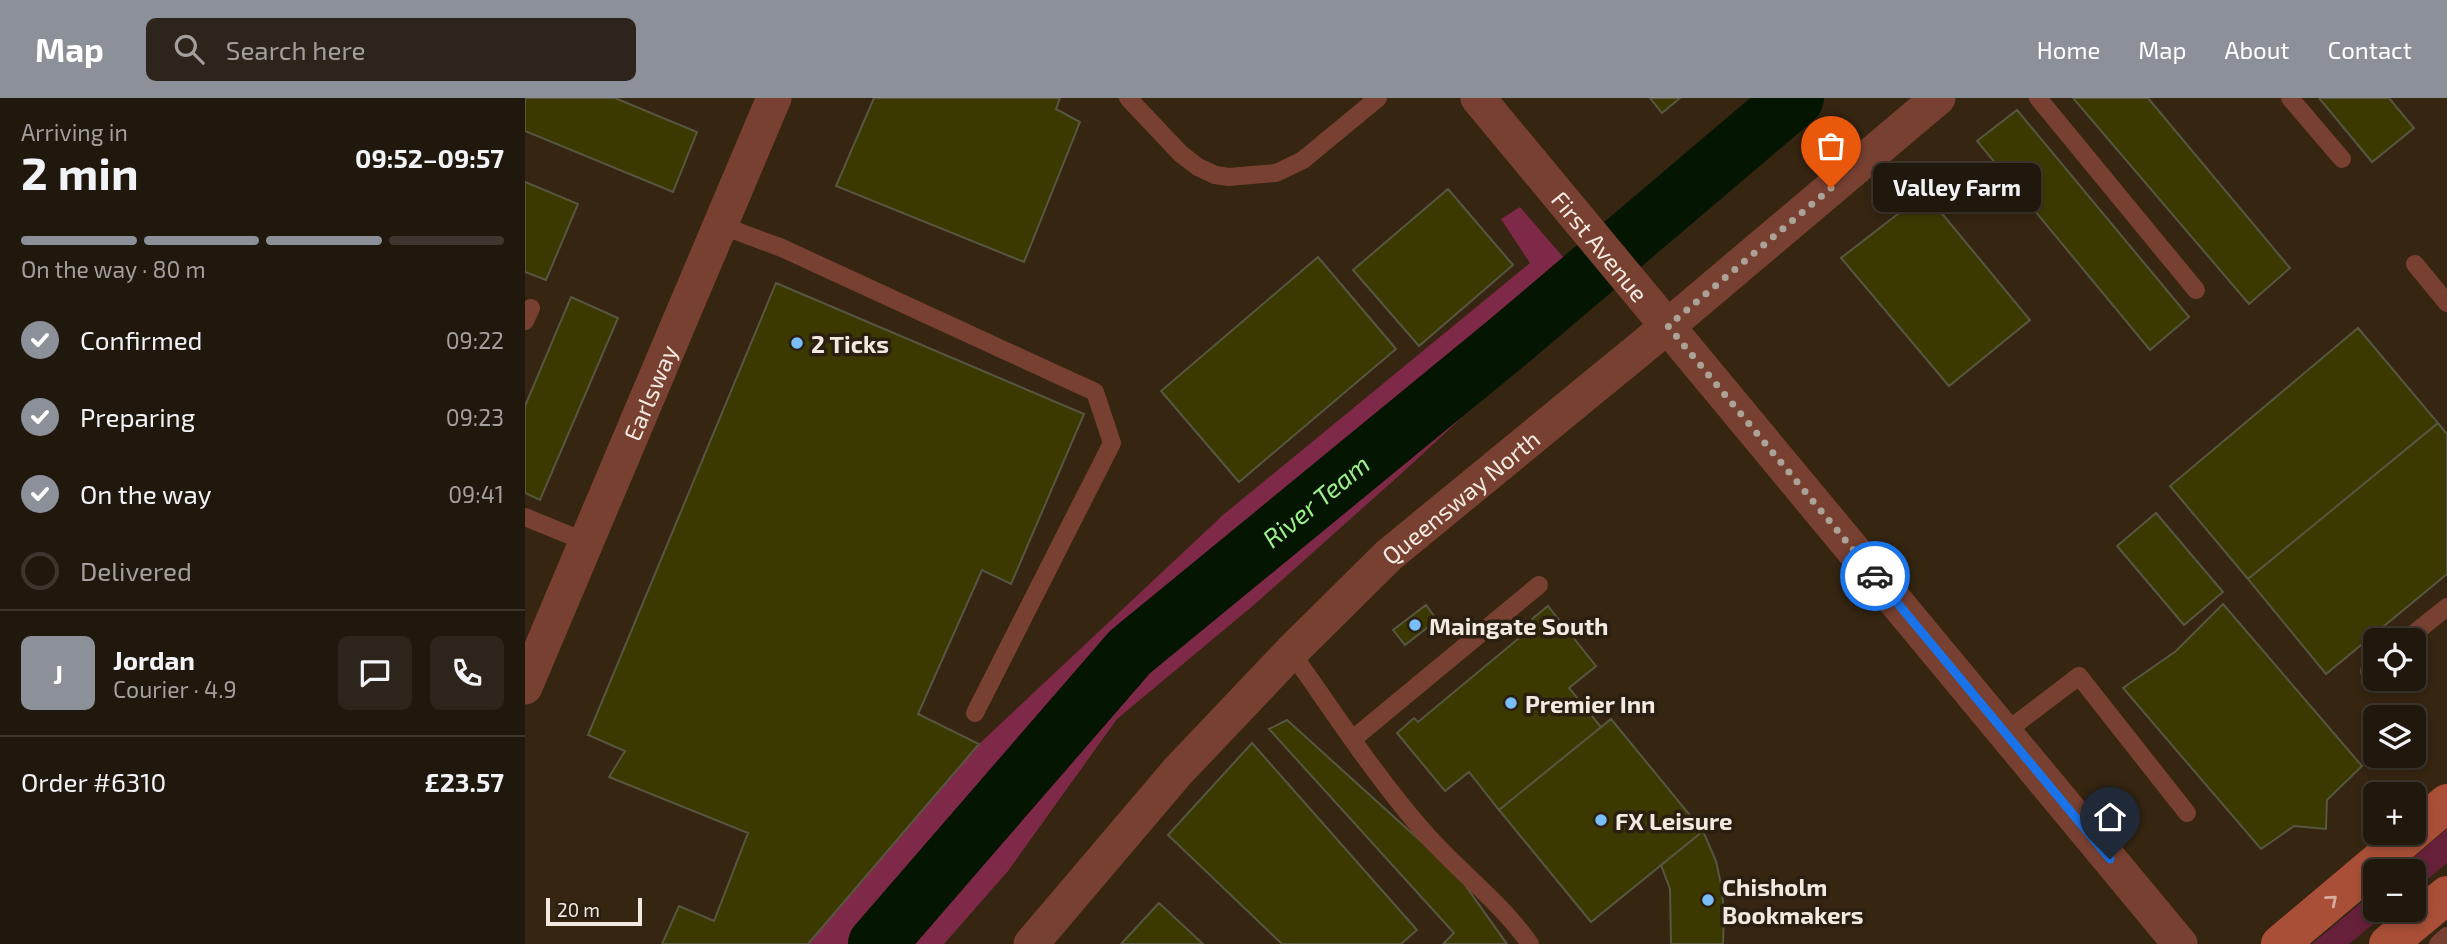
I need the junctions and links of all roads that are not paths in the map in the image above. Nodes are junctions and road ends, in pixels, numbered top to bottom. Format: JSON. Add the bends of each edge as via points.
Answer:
{"nodes":[{"id":1,"x":774,"y":98,"type":"edge"},
{"id":2,"x":1128,"y":98,"type":"edge"},
{"id":3,"x":1378,"y":98,"type":"edge"},
{"id":4,"x":1478,"y":98,"type":"edge"},
{"id":5,"x":1938,"y":98,"type":"edge"},
{"id":6,"x":2038,"y":98,"type":"edge"},
{"id":7,"x":2290,"y":98,"type":"edge"},
{"id":8,"x":2342,"y":159,"type":"dead end"},
{"id":9,"x":720,"y":225,"type":"junction"},
{"id":10,"x":2415,"y":264,"type":"dead end"},
{"id":11,"x":2196,"y":290,"type":"dead end"},
{"id":12,"x":2447,"y":303,"type":"edge"},
{"id":13,"x":1668,"y":326,"type":"junction"},
{"id":14,"x":525,"y":517,"type":"edge"},
{"id":15,"x":586,"y":542,"type":"junction"},
{"id":16,"x":1539,"y":585,"type":"dead end"},
{"id":17,"x":2447,"y":607,"type":"edge"},
{"id":18,"x":2421,"y":628,"type":"edge"},
{"id":19,"x":1291,"y":652,"type":"junction"},
{"id":20,"x":525,"y":687,"type":"edge"},
{"id":21,"x":975,"y":713,"type":"dead end"},
{"id":22,"x":2004,"y":733,"type":"junction"},
{"id":23,"x":1353,"y":739,"type":"junction"},
{"id":24,"x":2447,"y":803,"type":"edge"},
{"id":25,"x":2187,"y":813,"type":"dead end"},
{"id":26,"x":2426,"y":820,"type":"edge"},
{"id":27,"x":2397,"y":845,"type":"edge"},
{"id":28,"x":2447,"y":895,"type":"edge"},
{"id":29,"x":2447,"y":936,"type":"edge"},
{"id":30,"x":1031,"y":944,"type":"edge"},
{"id":31,"x":1530,"y":944,"type":"edge"},
{"id":32,"x":2180,"y":944,"type":"edge"},
{"id":33,"x":2280,"y":944,"type":"edge"},
{"id":34,"x":2388,"y":944,"type":"edge"},
{"id":35,"x":2438,"y":944,"type":"edge"}],
"edges":[{"from":1,"to":9,"type":"street","name":"Earlsway"},
{"from":2,"to":3,"type":"lane","via":[[1181,154],[1198,167],[1229,177],[1276,173],[1303,160]]},
{"from":4,"to":13,"type":"street","name":"First Avenue"},
{"from":5,"to":13,"type":"street","name":"Queensway North"},
{"from":6,"to":11,"type":"lane"},
{"from":7,"to":8,"type":"lane"},
{"from":9,"to":15,"type":"street","name":"Earlsway"},
{"from":9,"to":21,"type":"lane","via":[[782,248],[1095,392],[1112,443]]},
{"from":10,"to":12,"type":"lane"},
{"from":13,"to":19,"type":"street","name":"Queensway North","via":[[1389,555]]},
{"from":13,"to":22,"type":"street","name":"First Avenue"},
{"from":14,"to":15,"type":"lane"},
{"from":15,"to":20,"type":"street","name":"Earlsway"},
{"from":16,"to":23,"type":"lane"},
{"from":17,"to":18,"type":"lane"},
{"from":19,"to":23,"type":"lane"},
{"from":19,"to":30,"type":"street","name":"Queensway North","via":[[1178,771]]},
{"from":22,"to":25,"type":"lane","via":[[2079,676]]},
{"from":22,"to":32,"type":"street","name":"First Avenue"},
{"from":23,"to":31,"type":"lane","via":[[1408,814]]},
{"from":24,"to":26,"type":"street"},
{"from":33,"to":27,"type":"street","one_way":true},
{"from":28,"to":34,"type":"street"},
{"from":29,"to":35,"type":"lane"}]}
